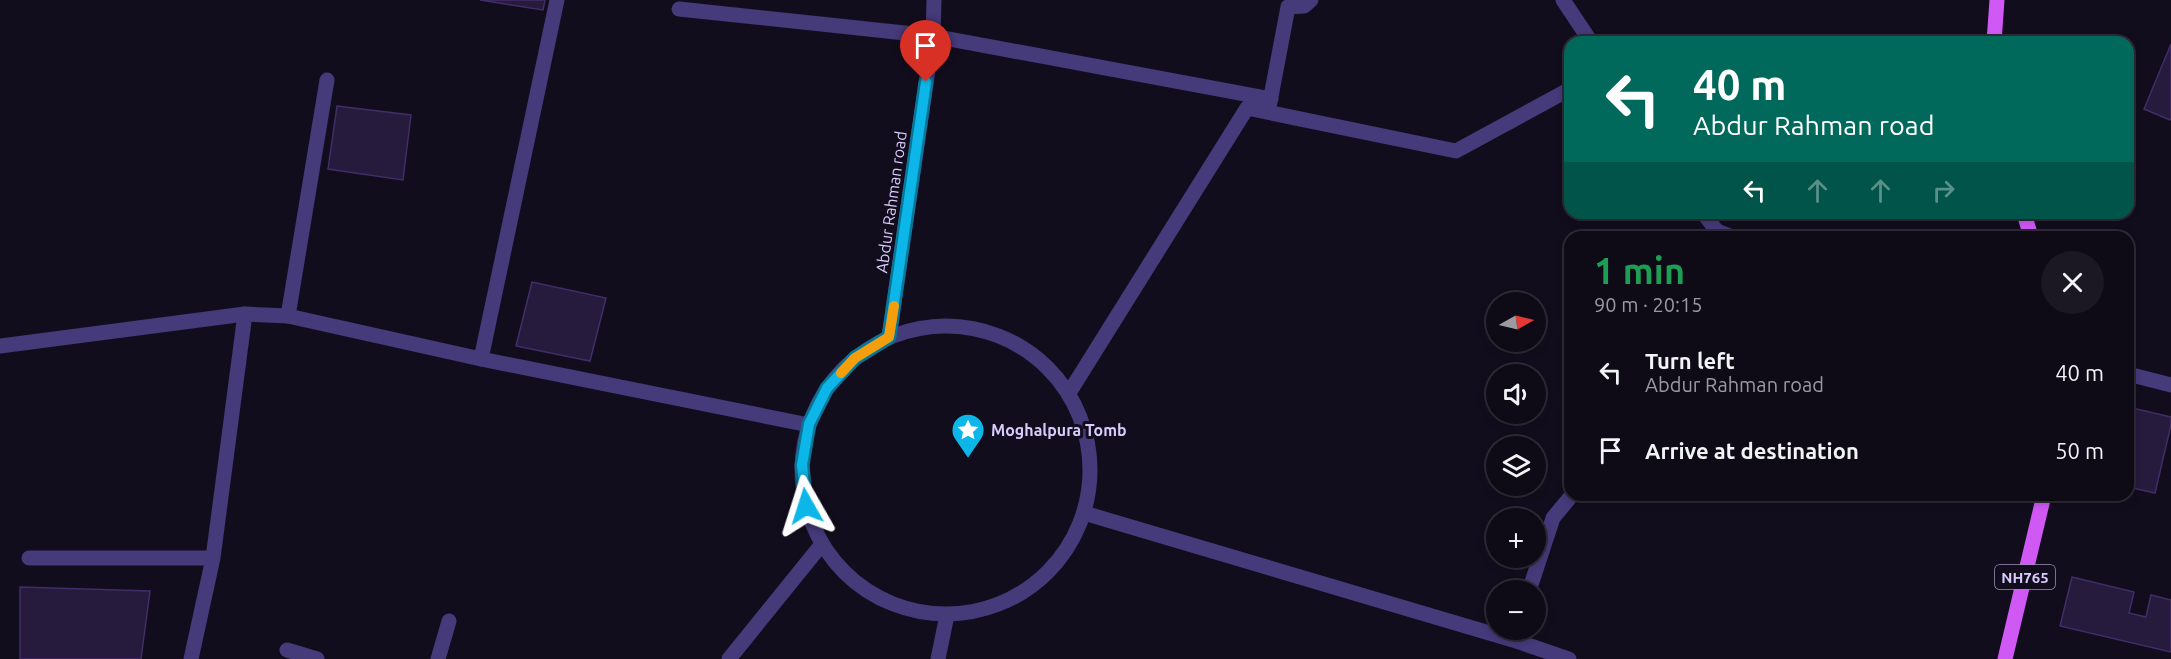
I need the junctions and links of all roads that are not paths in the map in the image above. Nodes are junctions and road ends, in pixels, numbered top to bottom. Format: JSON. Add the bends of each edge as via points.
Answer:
{"nodes":[{"id":1,"x":557,"y":0,"type":"edge"},
{"id":2,"x":934,"y":0,"type":"edge"},
{"id":3,"x":1311,"y":0,"type":"edge"},
{"id":4,"x":1563,"y":0,"type":"edge"},
{"id":5,"x":1997,"y":0,"type":"edge"},
{"id":6,"x":679,"y":9,"type":"dead end"},
{"id":7,"x":933,"y":36,"type":"junction"},
{"id":8,"x":1587,"y":36,"type":"edge"},
{"id":9,"x":1994,"y":36,"type":"edge"},
{"id":10,"x":327,"y":80,"type":"dead end"},
{"id":11,"x":1564,"y":92,"type":"edge"},
{"id":12,"x":1270,"y":106,"type":"junction"},
{"id":13,"x":1707,"y":219,"type":"edge"},
{"id":14,"x":1717,"y":231,"type":"edge"},
{"id":15,"x":244,"y":314,"type":"junction"},
{"id":16,"x":288,"y":316,"type":"junction"},
{"id":17,"x":889,"y":337,"type":"junction"},
{"id":18,"x":0,"y":346,"type":"edge"},
{"id":19,"x":481,"y":359,"type":"junction"},
{"id":20,"x":2134,"y":376,"type":"edge"},
{"id":21,"x":2171,"y":385,"type":"edge"},
{"id":22,"x":1069,"y":393,"type":"junction"},
{"id":23,"x":809,"y":424,"type":"junction"},
{"id":24,"x":1567,"y":501,"type":"edge"},
{"id":25,"x":2043,"y":501,"type":"edge"},
{"id":26,"x":1084,"y":513,"type":"junction"},
{"id":27,"x":822,"y":544,"type":"junction"},
{"id":28,"x":29,"y":558,"type":"dead end"},
{"id":29,"x":213,"y":558,"type":"junction"},
{"id":30,"x":1533,"y":580,"type":"edge"},
{"id":31,"x":947,"y":615,"type":"junction"},
{"id":32,"x":449,"y":621,"type":"dead end"},
{"id":33,"x":1486,"y":627,"type":"edge"},
{"id":34,"x":1526,"y":640,"type":"edge"},
{"id":35,"x":287,"y":650,"type":"dead end"},
{"id":36,"x":191,"y":659,"type":"edge"},
{"id":37,"x":317,"y":659,"type":"edge"},
{"id":38,"x":438,"y":659,"type":"edge"},
{"id":39,"x":729,"y":659,"type":"edge"},
{"id":40,"x":938,"y":659,"type":"edge"},
{"id":41,"x":1569,"y":659,"type":"edge"},
{"id":42,"x":2005,"y":659,"type":"edge"}],
"edges":[{"from":1,"to":19,"type":"street"},
{"from":2,"to":7,"type":"street","name":"Abdur Rahman road"},
{"from":3,"to":12,"type":"street","via":[[1304,6],[1288,7]]},
{"from":4,"to":8,"type":"street"},
{"from":5,"to":9,"type":"main road"},
{"from":6,"to":7,"type":"street"},
{"from":7,"to":12,"type":"street"},
{"from":7,"to":17,"type":"street","name":"Abdur Rahman road"},
{"from":10,"to":16,"type":"street"},
{"from":11,"to":12,"type":"street","via":[[1456,151]]},
{"from":12,"to":22,"type":"street","via":[[1247,108]]},
{"from":13,"to":14,"type":"street"},
{"from":15,"to":16,"type":"street"},
{"from":15,"to":18,"type":"street"},
{"from":15,"to":29,"type":"street"},
{"from":16,"to":19,"type":"street"},
{"from":17,"to":22,"type":"street","via":[[928,326],[969,327],[1008,339],[1042,362]]},
{"from":17,"to":23,"type":"street","via":[[855,358],[827,388]]},
{"from":19,"to":23,"type":"street"},
{"from":20,"to":21,"type":"street"},
{"from":22,"to":26,"type":"street","via":[[1086,431],[1091,472]]},
{"from":23,"to":27,"type":"street","via":[[802,465],[806,506]]},
{"from":24,"to":30,"type":"street","via":[[1553,518]]},
{"from":25,"to":42,"type":"main road","number":"NH765"},
{"from":26,"to":31,"type":"street","via":[[1064,554],[1032,587],[992,608]]},
{"from":26,"to":33,"type":"street"},
{"from":27,"to":31,"type":"street","via":[[854,582],[898,607]]},
{"from":27,"to":39,"type":"street"},
{"from":28,"to":29,"type":"street"},
{"from":29,"to":36,"type":"street"},
{"from":31,"to":40,"type":"street"},
{"from":32,"to":38,"type":"street"},
{"from":34,"to":41,"type":"street"},
{"from":35,"to":37,"type":"street"}]}
